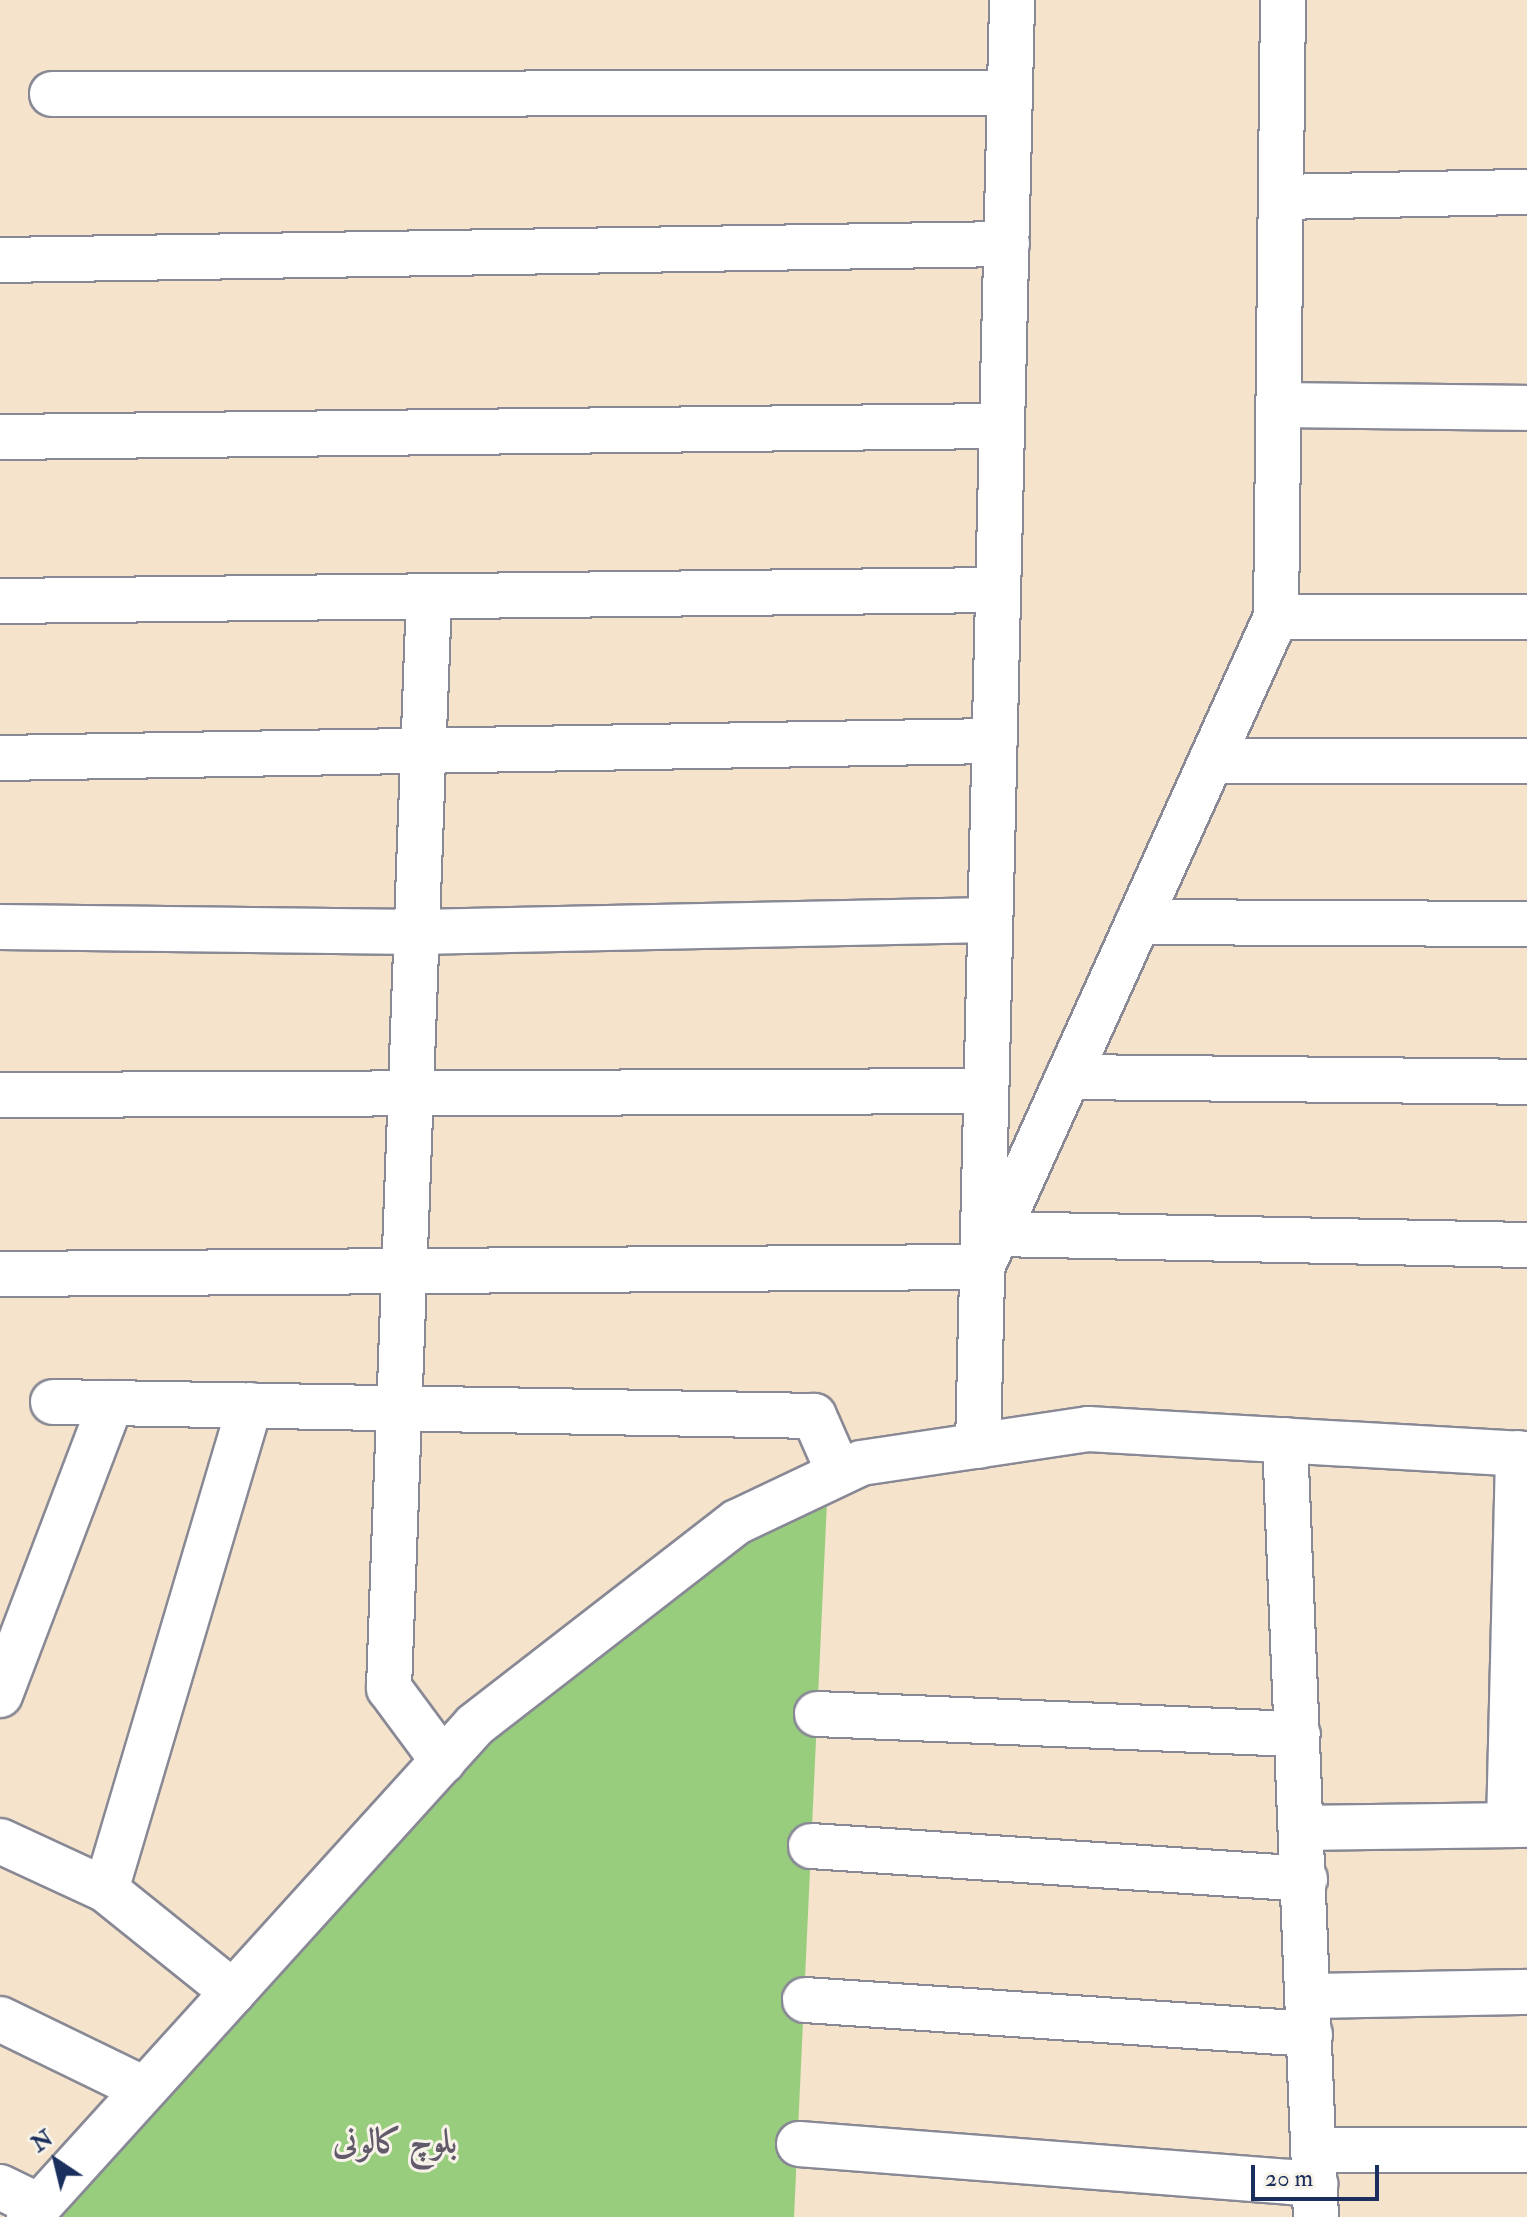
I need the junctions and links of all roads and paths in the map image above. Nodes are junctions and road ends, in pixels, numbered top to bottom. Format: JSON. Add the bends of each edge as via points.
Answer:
{"nodes":[{"id":1,"x":1012,"y":0,"type":"edge"},
{"id":2,"x":1283,"y":0,"type":"edge"},
{"id":3,"x":1010,"y":93,"type":"junction"},
{"id":4,"x":52,"y":94,"type":"dead end"},
{"id":5,"x":1527,"y":192,"type":"edge"},
{"id":6,"x":1281,"y":197,"type":"junction"},
{"id":7,"x":1007,"y":244,"type":"junction"},
{"id":8,"x":0,"y":260,"type":"edge"},
{"id":9,"x":1279,"y":405,"type":"junction"},
{"id":10,"x":1527,"y":408,"type":"edge"},
{"id":11,"x":1002,"y":426,"type":"junction"},
{"id":12,"x":0,"y":437,"type":"edge"},
{"id":13,"x":998,"y":590,"type":"junction"},
{"id":14,"x":429,"y":596,"type":"junction"},
{"id":15,"x":0,"y":601,"type":"edge"},
{"id":16,"x":1276,"y":617,"type":"junction"},
{"id":17,"x":1527,"y":617,"type":"edge"},
{"id":18,"x":995,"y":741,"type":"junction"},
{"id":19,"x":423,"y":751,"type":"junction"},
{"id":20,"x":0,"y":758,"type":"edge"},
{"id":21,"x":1211,"y":761,"type":"junction"},
{"id":22,"x":1527,"y":761,"type":"edge"},
{"id":23,"x":990,"y":920,"type":"junction"},
{"id":24,"x":1138,"y":922,"type":"junction"},
{"id":25,"x":1527,"y":924,"type":"edge"},
{"id":26,"x":0,"y":927,"type":"edge"},
{"id":27,"x":417,"y":932,"type":"junction"},
{"id":28,"x":1068,"y":1077,"type":"junction"},
{"id":29,"x":1527,"y":1082,"type":"edge"},
{"id":30,"x":986,"y":1091,"type":"junction"},
{"id":31,"x":0,"y":1095,"type":"edge"},
{"id":32,"x":411,"y":1097,"type":"junction"},
{"id":33,"x":1527,"y":1245,"type":"edge"},
{"id":34,"x":990,"y":1251,"type":"junction"},
{"id":35,"x":405,"y":1271,"type":"junction"},
{"id":36,"x":0,"y":1274,"type":"edge"},
{"id":37,"x":53,"y":1402,"type":"dead end"},
{"id":38,"x":111,"y":1403,"type":"junction"},
{"id":39,"x":250,"y":1405,"type":"junction"},
{"id":40,"x":399,"y":1408,"type":"junction"},
{"id":41,"x":1285,"y":1440,"type":"junction"},
{"id":42,"x":978,"y":1446,"type":"junction"},
{"id":43,"x":1522,"y":1454,"type":"edge"},
{"id":44,"x":839,"y":1473,"type":"junction"},
{"id":45,"x":0,"y":1695,"type":"edge"},
{"id":46,"x":817,"y":1714,"type":"dead end"},
{"id":47,"x":1298,"y":1734,"type":"junction"},
{"id":48,"x":443,"y":1761,"type":"junction"},
{"id":49,"x":1518,"y":1825,"type":"edge"},
{"id":50,"x":1303,"y":1828,"type":"junction"},
{"id":51,"x":0,"y":1841,"type":"edge"},
{"id":52,"x":811,"y":1846,"type":"dead end"},
{"id":53,"x":1305,"y":1879,"type":"junction"},
{"id":54,"x":106,"y":1890,"type":"junction"},
{"id":55,"x":233,"y":1992,"type":"junction"},
{"id":56,"x":1527,"y":1992,"type":"edge"},
{"id":57,"x":805,"y":2000,"type":"dead end"},
{"id":58,"x":1310,"y":2015,"type":"junction"},
{"id":59,"x":0,"y":2019,"type":"edge"},
{"id":60,"x":142,"y":2088,"type":"junction"},
{"id":61,"x":799,"y":2144,"type":"dead end"},
{"id":62,"x":1527,"y":2150,"type":"edge"},
{"id":63,"x":1315,"y":2184,"type":"edge"},
{"id":64,"x":0,"y":2187,"type":"edge"},
{"id":65,"x":34,"y":2211,"type":"edge"}],
"edges":[{"from":1,"to":3,"type":"street"},
{"from":2,"to":6,"type":"street"},
{"from":3,"to":4,"type":"street"},
{"from":3,"to":7,"type":"street"},
{"from":5,"to":6,"type":"street"},
{"from":6,"to":9,"type":"street"},
{"from":7,"to":8,"type":"street"},
{"from":7,"to":11,"type":"street"},
{"from":9,"to":10,"type":"street"},
{"from":9,"to":16,"type":"street"},
{"from":11,"to":12,"type":"street"},
{"from":11,"to":13,"type":"street"},
{"from":13,"to":14,"type":"street"},
{"from":13,"to":18,"type":"street"},
{"from":14,"to":15,"type":"street"},
{"from":14,"to":19,"type":"street"},
{"from":16,"to":17,"type":"street"},
{"from":16,"to":21,"type":"street"},
{"from":18,"to":19,"type":"street"},
{"from":18,"to":23,"type":"street"},
{"from":19,"to":20,"type":"street"},
{"from":19,"to":27,"type":"street"},
{"from":21,"to":22,"type":"street"},
{"from":21,"to":24,"type":"street"},
{"from":23,"to":27,"type":"street"},
{"from":23,"to":30,"type":"street"},
{"from":24,"to":25,"type":"street"},
{"from":24,"to":28,"type":"street"},
{"from":26,"to":27,"type":"street"},
{"from":27,"to":32,"type":"street"},
{"from":28,"to":29,"type":"street"},
{"from":28,"to":34,"type":"street"},
{"from":30,"to":32,"type":"street"},
{"from":30,"to":34,"type":"street"},
{"from":31,"to":32,"type":"street"},
{"from":32,"to":35,"type":"street"},
{"from":33,"to":34,"type":"street"},
{"from":34,"to":35,"type":"street"},
{"from":34,"to":42,"type":"street"},
{"from":35,"to":36,"type":"street"},
{"from":35,"to":40,"type":"street"},
{"from":37,"to":38,"type":"street"},
{"from":38,"to":39,"type":"street"},
{"from":38,"to":45,"type":"street"},
{"from":39,"to":40,"type":"street"},
{"from":39,"to":54,"type":"street"},
{"from":40,"to":44,"type":"street","via":[[814,1416]]},
{"from":40,"to":48,"type":"street","via":[[389,1688]]},
{"from":41,"to":42,"type":"street","via":[[1088,1429]]},
{"from":41,"to":43,"type":"street"},
{"from":41,"to":47,"type":"street"},
{"from":42,"to":44,"type":"street","via":[[861,1463]]},
{"from":43,"to":49,"type":"street"},
{"from":44,"to":48,"type":"street","via":[[737,1522],[475,1725]]},
{"from":46,"to":47,"type":"street"},
{"from":47,"to":50,"type":"street"},
{"from":48,"to":55,"type":"street"},
{"from":49,"to":50,"type":"street"},
{"from":50,"to":53,"type":"street"},
{"from":51,"to":54,"type":"street"},
{"from":52,"to":53,"type":"street"},
{"from":53,"to":58,"type":"street"},
{"from":54,"to":55,"type":"street"},
{"from":55,"to":60,"type":"street"},
{"from":56,"to":58,"type":"street"},
{"from":57,"to":58,"type":"street"},
{"from":58,"to":63,"type":"street"},
{"from":59,"to":60,"type":"street"},
{"from":60,"to":65,"type":"street"},
{"from":61,"to":63,"type":"street"},
{"from":62,"to":63,"type":"street"},
{"from":64,"to":65,"type":"street"}]}
